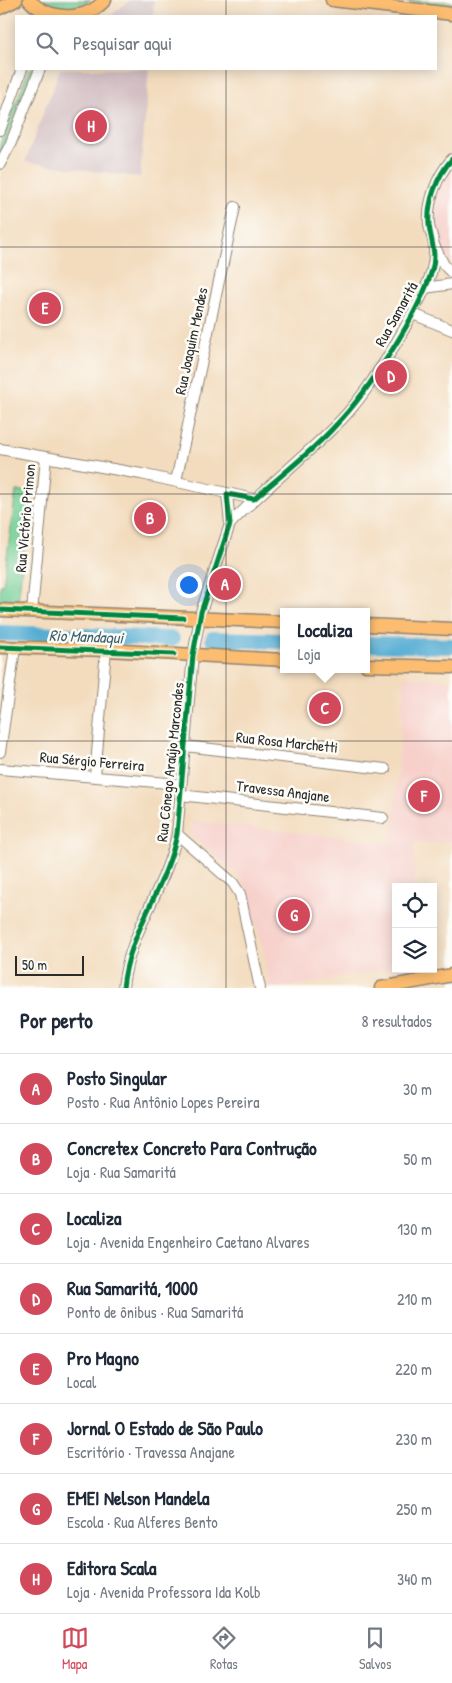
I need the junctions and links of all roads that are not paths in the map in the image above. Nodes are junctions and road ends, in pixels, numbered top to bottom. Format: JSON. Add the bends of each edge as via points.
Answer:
{"nodes":[{"id":1,"x":16,"y":0,"type":"edge"},
{"id":2,"x":105,"y":0,"type":"edge"},
{"id":3,"x":332,"y":0,"type":"edge"},
{"id":4,"x":0,"y":8,"type":"edge"},
{"id":5,"x":35,"y":8,"type":"edge"},
{"id":6,"x":452,"y":14,"type":"edge"},
{"id":7,"x":62,"y":15,"type":"edge"},
{"id":8,"x":75,"y":15,"type":"edge"},
{"id":9,"x":22,"y":70,"type":"edge"},
{"id":10,"x":40,"y":70,"type":"edge"},
{"id":11,"x":12,"y":95,"type":"junction"},
{"id":12,"x":28,"y":98,"type":"junction"},
{"id":13,"x":0,"y":99,"type":"edge"},
{"id":14,"x":0,"y":130,"type":"edge"},
{"id":15,"x":452,"y":159,"type":"edge"},
{"id":16,"x":0,"y":164,"type":"edge"},
{"id":17,"x":235,"y":207,"type":"dead end"},
{"id":18,"x":434,"y":246,"type":"junction"},
{"id":19,"x":452,"y":273,"type":"edge"},
{"id":20,"x":452,"y":284,"type":"edge"},
{"id":21,"x":426,"y":288,"type":"junction"},
{"id":22,"x":413,"y":314,"type":"junction"},
{"id":23,"x":452,"y":330,"type":"edge"},
{"id":24,"x":0,"y":450,"type":"edge"},
{"id":25,"x":46,"y":457,"type":"junction"},
{"id":26,"x":176,"y":481,"type":"junction"},
{"id":27,"x":227,"y":494,"type":"junction"},
{"id":28,"x":254,"y":498,"type":"junction"},
{"id":29,"x":230,"y":524,"type":"junction"},
{"id":30,"x":0,"y":610,"type":"edge"},
{"id":31,"x":32,"y":612,"type":"junction"},
{"id":32,"x":200,"y":619,"type":"junction"},
{"id":33,"x":280,"y":622,"type":"edge"},
{"id":34,"x":370,"y":625,"type":"edge"},
{"id":35,"x":452,"y":629,"type":"edge"},
{"id":36,"x":0,"y":647,"type":"edge"},
{"id":37,"x":15,"y":648,"type":"junction"},
{"id":38,"x":106,"y":650,"type":"junction"},
{"id":39,"x":193,"y":655,"type":"junction"},
{"id":40,"x":280,"y":660,"type":"edge"},
{"id":41,"x":370,"y":665,"type":"edge"},
{"id":42,"x":452,"y":667,"type":"edge"},
{"id":43,"x":184,"y":746,"type":"junction"},
{"id":44,"x":0,"y":752,"type":"edge"},
{"id":45,"x":0,"y":769,"type":"edge"},
{"id":46,"x":386,"y":769,"type":"dead end"},
{"id":47,"x":95,"y":776,"type":"junction"},
{"id":48,"x":180,"y":790,"type":"junction"},
{"id":49,"x":383,"y":818,"type":"dead end"},
{"id":50,"x":177,"y":834,"type":"junction"},
{"id":51,"x":452,"y":975,"type":"edge"},
{"id":52,"x":123,"y":988,"type":"edge"},
{"id":53,"x":260,"y":988,"type":"edge"},
{"id":54,"x":381,"y":988,"type":"edge"}],
"edges":[{"from":1,"to":4,"type":"main road"},
{"from":2,"to":8,"type":"main road","via":[[93,10]]},
{"from":3,"to":6,"type":"main road"},
{"from":5,"to":7,"type":"main road"},
{"from":9,"to":11,"type":"street"},
{"from":10,"to":12,"type":"street"},
{"from":11,"to":12,"type":"street"},
{"from":11,"to":13,"type":"street"},
{"from":11,"to":14,"type":"street"},
{"from":12,"to":16,"type":"street"},
{"from":15,"to":18,"type":"street","name":"Rua Samaritá","via":[[439,178],[429,212]]},
{"from":17,"to":26,"type":"street","name":"Rua Joaquim Mendes"},
{"from":18,"to":19,"type":"street"},
{"from":18,"to":21,"type":"street","name":"Rua Samaritá","via":[[433,268]]},
{"from":20,"to":21,"type":"street"},
{"from":21,"to":22,"type":"street","name":"Rua Samaritá"},
{"from":22,"to":23,"type":"street"},
{"from":22,"to":28,"type":"street","name":"Rua Samaritá","via":[[362,394],[336,425]]},
{"from":24,"to":25,"type":"street"},
{"from":25,"to":26,"type":"street"},
{"from":25,"to":31,"type":"street","name":"Rua Victório Primon"},
{"from":26,"to":27,"type":"street"},
{"from":27,"to":28,"type":"street"},
{"from":27,"to":29,"type":"street"},
{"from":28,"to":29,"type":"street","name":"Rua Samaritá"},
{"from":29,"to":32,"type":"street","name":"Rua Cônego Araújo Marcondes"},
{"from":30,"to":31,"type":"main road"},
{"from":31,"to":32,"type":"main road"},
{"from":32,"to":33,"type":"main road"},
{"from":32,"to":39,"type":"street","name":"Rua Cônego Araújo Marcondes"},
{"from":34,"to":35,"type":"main road"},
{"from":36,"to":37,"type":"main road"},
{"from":37,"to":38,"type":"main road"},
{"from":37,"to":44,"type":"street"},
{"from":38,"to":39,"type":"main road"},
{"from":38,"to":47,"type":"street"},
{"from":39,"to":40,"type":"main road"},
{"from":39,"to":43,"type":"street","name":"Rua Cônego Araújo Marcondes"},
{"from":41,"to":42,"type":"main road"},
{"from":43,"to":46,"type":"street","name":"Rua Rosa Marchetti"},
{"from":43,"to":48,"type":"street","name":"Rua Cônego Araújo Marcondes"},
{"from":45,"to":47,"type":"street","name":"Rua Sérgio Ferreira"},
{"from":47,"to":48,"type":"street","name":"Rua Sérgio Ferreira"},
{"from":48,"to":49,"type":"street","name":"Travessa Anajane"},
{"from":48,"to":50,"type":"street","name":"Rua Cônego Araújo Marcondes"},
{"from":50,"to":52,"type":"street","name":"Rua Cônego Araújo Marcondes","via":[[172,858],[125,965]]},
{"from":50,"to":53,"type":"street","via":[[240,894]]},
{"from":51,"to":54,"type":"main road"}]}
